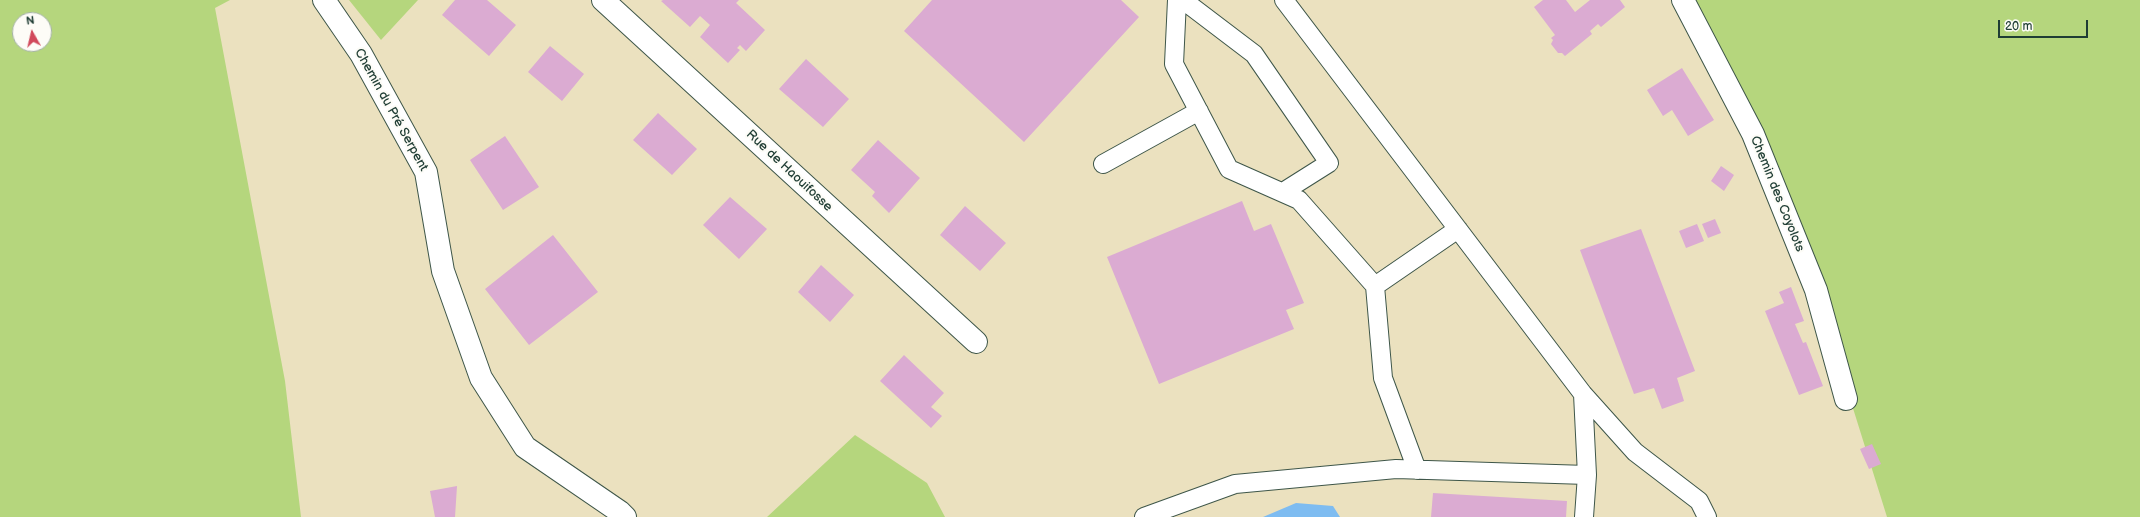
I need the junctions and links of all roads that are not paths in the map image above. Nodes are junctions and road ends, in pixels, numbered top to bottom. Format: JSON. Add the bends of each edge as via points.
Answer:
{"nodes":[{"id":1,"x":324,"y":0,"type":"edge"},
{"id":2,"x":603,"y":0,"type":"edge"},
{"id":3,"x":1284,"y":0,"type":"edge"},
{"id":4,"x":1683,"y":0,"type":"edge"},
{"id":5,"x":1176,"y":3,"type":"edge"},
{"id":6,"x":1198,"y":110,"type":"junction"},
{"id":7,"x":1104,"y":164,"type":"dead end"},
{"id":8,"x":1283,"y":192,"type":"junction"},
{"id":9,"x":1458,"y":229,"type":"junction"},
{"id":10,"x":1375,"y":286,"type":"junction"},
{"id":11,"x":976,"y":342,"type":"dead end"},
{"id":12,"x":1583,"y":394,"type":"junction"},
{"id":13,"x":1846,"y":399,"type":"dead end"},
{"id":14,"x":1417,"y":470,"type":"junction"},
{"id":15,"x":1587,"y":475,"type":"junction"},
{"id":16,"x":625,"y":517,"type":"edge"},
{"id":17,"x":1144,"y":517,"type":"edge"},
{"id":18,"x":1584,"y":517,"type":"edge"},
{"id":19,"x":1707,"y":517,"type":"edge"}],
"edges":[{"from":1,"to":16,"type":"street","name":"Chemin du Pré Serpent","via":[[361,54],[426,172],[443,271],[481,378],[525,447]]},
{"from":2,"to":11,"type":"street","name":"Rue de Haouifosse"},
{"from":3,"to":9,"type":"lane"},
{"from":4,"to":13,"type":"street","name":"Chemin des Coyolots","via":[[1753,134],[1816,290]]},
{"from":5,"to":6,"type":"lane","via":[[1174,64]]},
{"from":5,"to":8,"type":"lane","via":[[1254,54],[1329,163]]},
{"from":6,"to":7,"type":"lane"},
{"from":6,"to":8,"type":"lane","via":[[1229,169]]},
{"from":8,"to":10,"type":"lane","via":[[1300,200]]},
{"from":9,"to":10,"type":"lane"},
{"from":9,"to":12,"type":"lane"},
{"from":10,"to":14,"type":"lane","via":[[1383,378]]},
{"from":12,"to":15,"type":"lane"},
{"from":12,"to":19,"type":"lane","via":[[1634,452],[1700,501]]},
{"from":14,"to":15,"type":"lane"},
{"from":14,"to":17,"type":"lane","via":[[1396,469],[1235,484]]},
{"from":15,"to":18,"type":"lane"}]}
